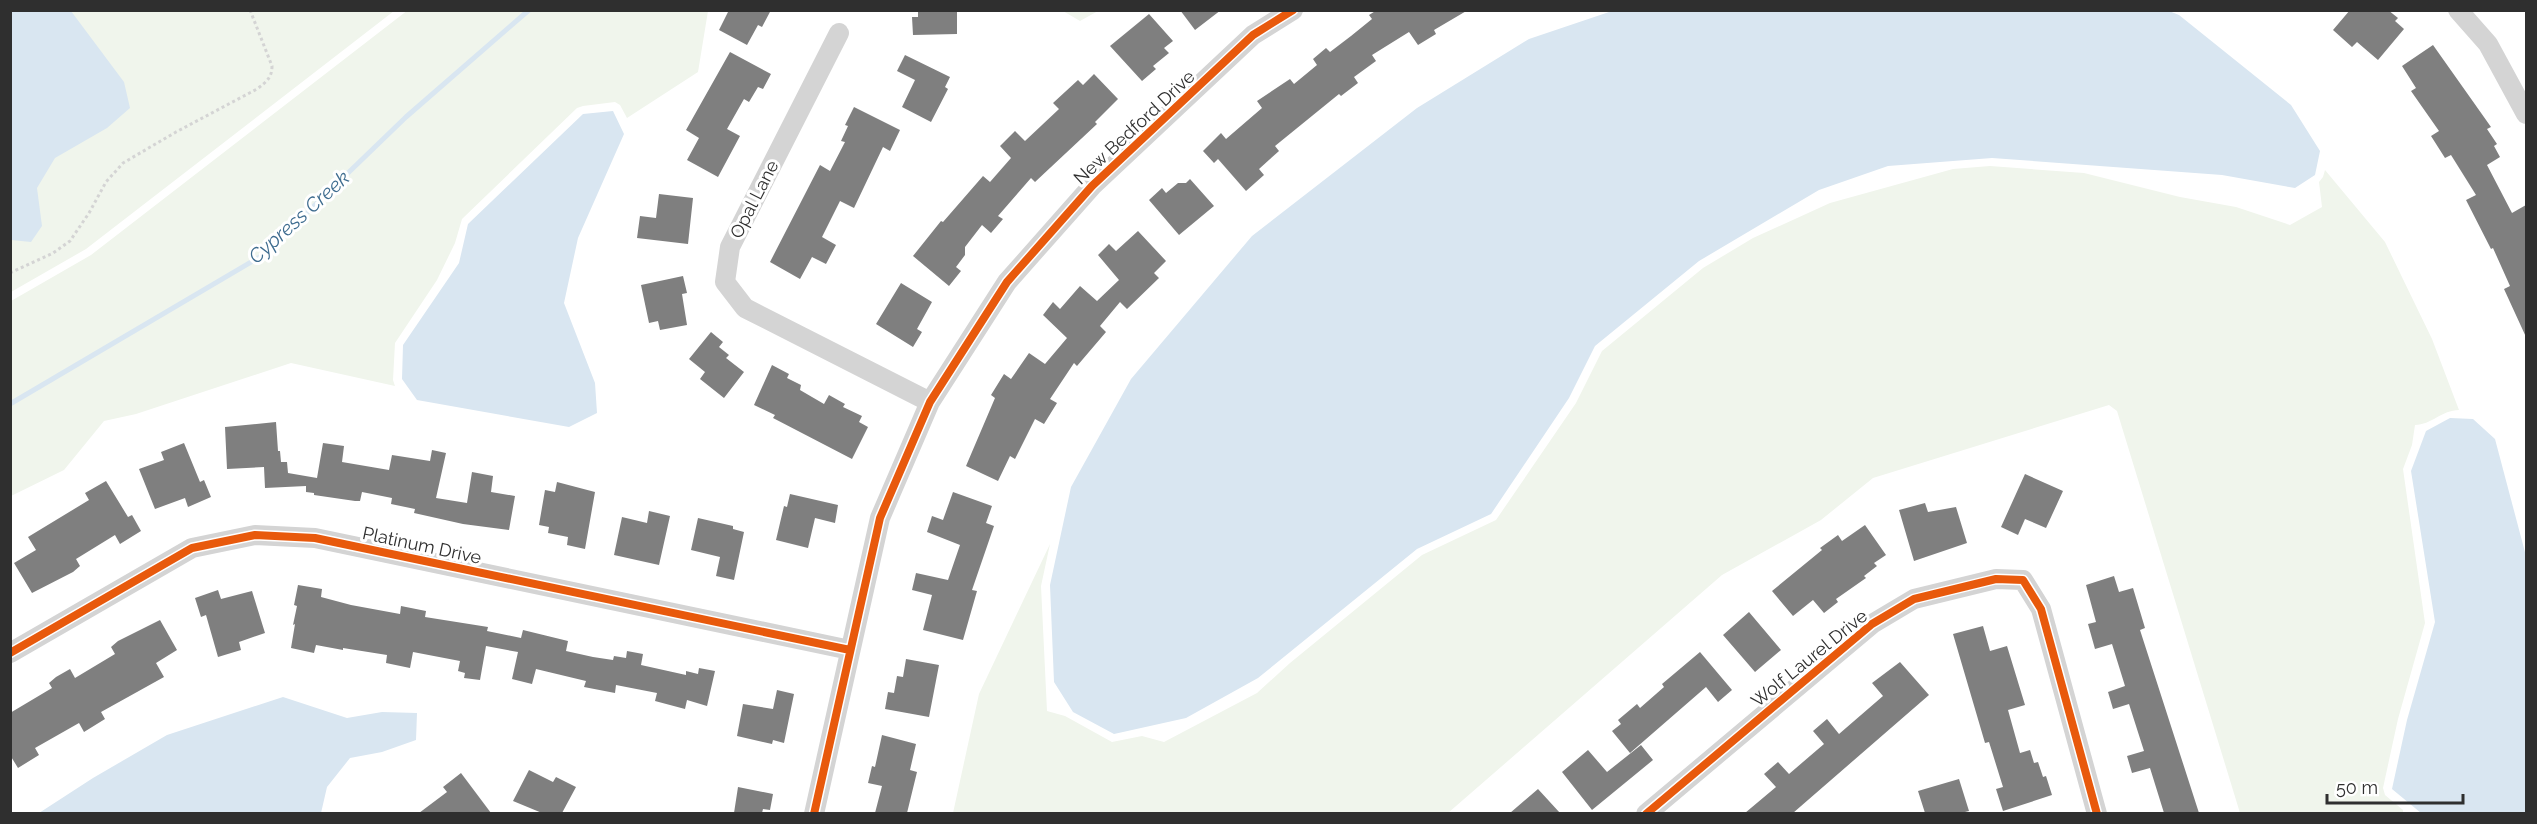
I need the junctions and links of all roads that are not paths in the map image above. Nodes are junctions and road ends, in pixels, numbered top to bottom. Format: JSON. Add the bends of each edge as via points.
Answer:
{"nodes":[{"id":1,"x":1293,"y":10,"type":"edge"},
{"id":2,"x":2458,"y":10,"type":"edge"},
{"id":3,"x":839,"y":33,"type":"dead end"},
{"id":4,"x":2526,"y":114,"type":"edge"},
{"id":5,"x":930,"y":402,"type":"junction"},
{"id":6,"x":850,"y":650,"type":"junction"},
{"id":7,"x":10,"y":653,"type":"edge"},
{"id":8,"x":814,"y":813,"type":"edge"},
{"id":9,"x":1646,"y":813,"type":"edge"},
{"id":10,"x":2097,"y":813,"type":"edge"}],
"edges":[{"from":1,"to":5,"type":"street","name":"New Bedford Drive","via":[[1253,35],[1092,186],[1007,282]]},
{"from":2,"to":4,"type":"street","via":[[2488,44]]},
{"from":3,"to":5,"type":"street","name":"Opal Lane","via":[[730,247],[725,282],[745,308]]},
{"from":5,"to":6,"type":"street","name":"New Bedford Drive","via":[[880,518]]},
{"from":6,"to":7,"type":"street","name":"Platinum Drive","via":[[315,537],[255,535],[192,548]]},
{"from":6,"to":8,"type":"street","name":"New Bedford Drive"},
{"from":9,"to":10,"type":"street","name":"Wolf Laurel Drive","via":[[1872,624],[1914,599],[1996,579],[2023,580],[2041,609]]}]}
